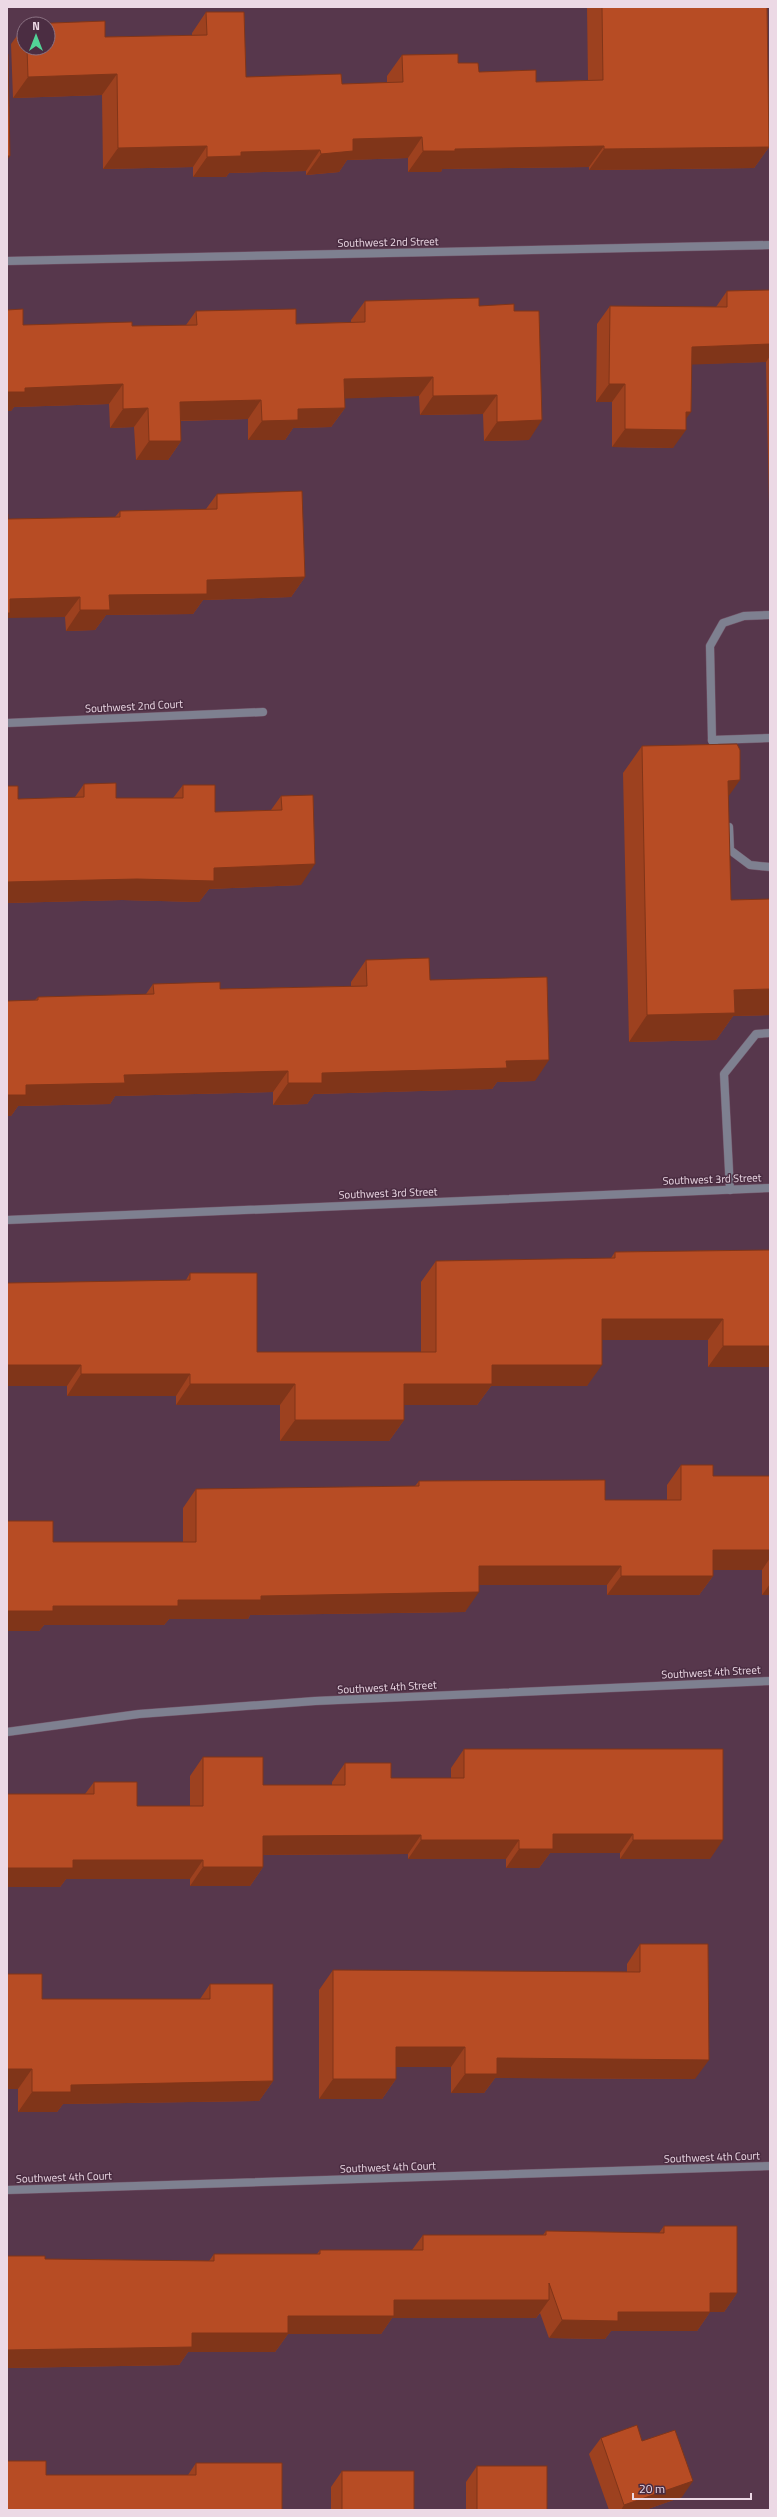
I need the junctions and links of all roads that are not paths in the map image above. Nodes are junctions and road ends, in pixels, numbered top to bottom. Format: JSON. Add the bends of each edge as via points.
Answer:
{"nodes":[{"id":1,"x":770,"y":245,"type":"edge"},
{"id":2,"x":7,"y":261,"type":"edge"},
{"id":3,"x":770,"y":615,"type":"edge"},
{"id":4,"x":263,"y":712,"type":"dead end"},
{"id":5,"x":7,"y":723,"type":"edge"},
{"id":6,"x":770,"y":738,"type":"edge"},
{"id":7,"x":712,"y":740,"type":"junction"},
{"id":8,"x":722,"y":764,"type":"edge"},
{"id":9,"x":728,"y":819,"type":"edge"},
{"id":10,"x":770,"y":867,"type":"edge"},
{"id":11,"x":770,"y":1033,"type":"edge"},
{"id":12,"x":770,"y":1188,"type":"edge"},
{"id":13,"x":730,"y":1190,"type":"junction"},
{"id":14,"x":7,"y":1220,"type":"edge"},
{"id":15,"x":770,"y":1681,"type":"edge"},
{"id":16,"x":7,"y":1732,"type":"edge"},
{"id":17,"x":770,"y":2166,"type":"edge"},
{"id":18,"x":7,"y":2190,"type":"edge"}],
"edges":[{"from":1,"to":2,"type":"street","name":"Southwest 2nd Street"},
{"from":3,"to":7,"type":"street","via":[[744,616],[723,623],[710,646]]},
{"from":4,"to":5,"type":"street","name":"Southwest 2nd Court"},
{"from":6,"to":7,"type":"street"},
{"from":7,"to":8,"type":"street"},
{"from":9,"to":10,"type":"street","via":[[730,850],[750,865]]},
{"from":11,"to":13,"type":"street","via":[[756,1034],[724,1074]]},
{"from":12,"to":13,"type":"street","name":"Southwest 3rd Street"},
{"from":13,"to":14,"type":"street","name":"Southwest 3rd Street"},
{"from":15,"to":16,"type":"street","name":"Southwest 4th Street","via":[[315,1701],[139,1714]]},
{"from":17,"to":18,"type":"street","name":"Southwest 4th Court"}]}
